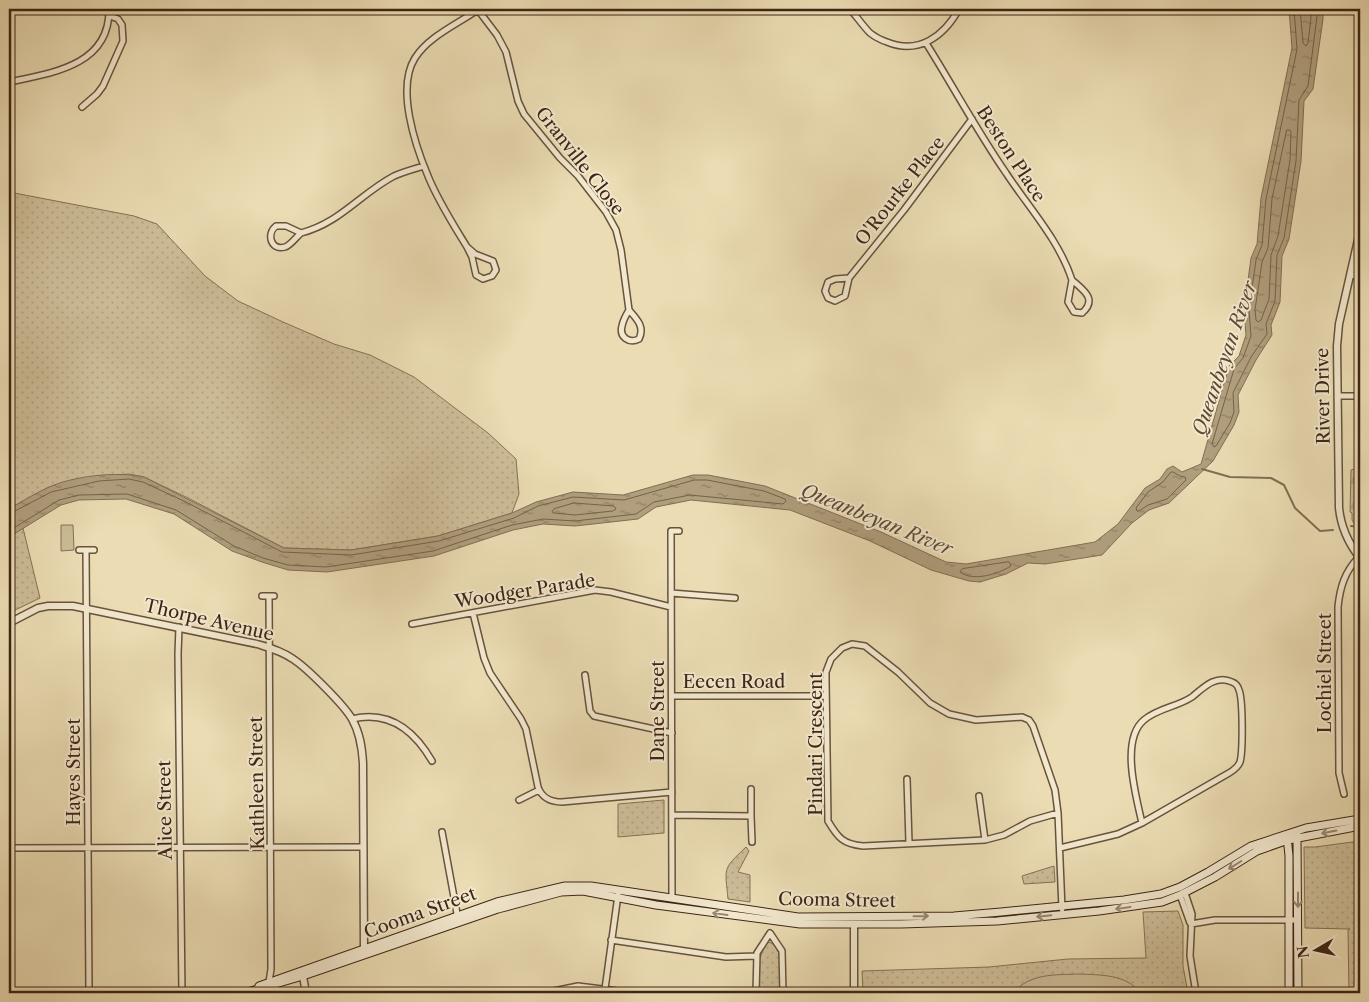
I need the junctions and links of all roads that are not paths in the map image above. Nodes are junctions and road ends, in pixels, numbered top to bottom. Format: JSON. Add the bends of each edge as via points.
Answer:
{"nodes":[{"id":1,"x":110,"y":9,"type":"edge"},
{"id":2,"x":478,"y":9,"type":"edge"},
{"id":3,"x":850,"y":9,"type":"edge"},
{"id":4,"x":959,"y":9,"type":"edge"},
{"id":5,"x":110,"y":16,"type":"junction"},
{"id":6,"x":926,"y":43,"type":"junction"},
{"id":7,"x":9,"y":82,"type":"edge"},
{"id":8,"x":82,"y":107,"type":"dead end"},
{"id":9,"x":972,"y":120,"type":"junction"},
{"id":10,"x":424,"y":166,"type":"junction"},
{"id":11,"x":1360,"y":231,"type":"edge"},
{"id":12,"x":301,"y":233,"type":"junction"},
{"id":13,"x":467,"y":247,"type":"junction"},
{"id":14,"x":486,"y":257,"type":"junction"},
{"id":15,"x":474,"y":267,"type":"junction"},
{"id":16,"x":1351,"y":275,"type":"junction"},
{"id":17,"x":1360,"y":277,"type":"edge"},
{"id":18,"x":849,"y":278,"type":"junction"},
{"id":19,"x":1072,"y":280,"type":"junction"},
{"id":20,"x":629,"y":310,"type":"junction"},
{"id":21,"x":1338,"y":396,"type":"junction"},
{"id":22,"x":1360,"y":396,"type":"edge"},
{"id":23,"x":679,"y":531,"type":"dead end"},
{"id":24,"x":79,"y":550,"type":"dead end"},
{"id":25,"x":86,"y":550,"type":"junction"},
{"id":26,"x":94,"y":550,"type":"dead end"},
{"id":27,"x":1360,"y":557,"type":"edge"},
{"id":28,"x":671,"y":593,"type":"junction"},
{"id":29,"x":262,"y":596,"type":"dead end"},
{"id":30,"x":736,"y":598,"type":"dead end"},
{"id":31,"x":671,"y":607,"type":"junction"},
{"id":32,"x":86,"y":608,"type":"junction"},
{"id":33,"x":473,"y":613,"type":"junction"},
{"id":34,"x":9,"y":623,"type":"edge"},
{"id":35,"x":412,"y":624,"type":"dead end"},
{"id":36,"x":179,"y":627,"type":"junction"},
{"id":37,"x":269,"y":648,"type":"junction"},
{"id":38,"x":585,"y":675,"type":"dead end"},
{"id":39,"x":672,"y":696,"type":"junction"},
{"id":40,"x":826,"y":696,"type":"junction"},
{"id":41,"x":352,"y":719,"type":"junction"},
{"id":42,"x":672,"y":733,"type":"junction"},
{"id":43,"x":432,"y":761,"type":"dead end"},
{"id":44,"x":907,"y":778,"type":"dead end"},
{"id":45,"x":751,"y":789,"type":"dead end"},
{"id":46,"x":539,"y":790,"type":"junction"},
{"id":47,"x":672,"y":792,"type":"junction"},
{"id":48,"x":1344,"y":794,"type":"dead end"},
{"id":49,"x":979,"y":796,"type":"dead end"},
{"id":50,"x":519,"y":800,"type":"dead end"},
{"id":51,"x":1058,"y":813,"type":"junction"},
{"id":52,"x":672,"y":815,"type":"junction"},
{"id":53,"x":751,"y":816,"type":"junction"},
{"id":54,"x":1142,"y":823,"type":"junction"},
{"id":55,"x":1358,"y":823,"type":"edge"},
{"id":56,"x":1297,"y":830,"type":"junction"},
{"id":57,"x":442,"y":832,"type":"dead end"},
{"id":58,"x":1287,"y":837,"type":"junction"},
{"id":59,"x":1297,"y":838,"type":"junction"},
{"id":60,"x":985,"y":840,"type":"junction"},
{"id":61,"x":752,"y":842,"type":"dead end"},
{"id":62,"x":909,"y":843,"type":"junction"},
{"id":63,"x":363,"y":847,"type":"junction"},
{"id":64,"x":9,"y":848,"type":"edge"},
{"id":65,"x":88,"y":848,"type":"junction"},
{"id":66,"x":180,"y":848,"type":"junction"},
{"id":67,"x":271,"y":848,"type":"junction"},
{"id":68,"x":1060,"y":848,"type":"junction"},
{"id":69,"x":619,"y":890,"type":"junction"},
{"id":70,"x":1181,"y":892,"type":"junction"},
{"id":71,"x":618,"y":898,"type":"junction"},
{"id":72,"x":672,"y":898,"type":"junction"},
{"id":73,"x":635,"y":900,"type":"junction"},
{"id":74,"x":1062,"y":906,"type":"junction"},
{"id":75,"x":704,"y":912,"type":"junction"},
{"id":76,"x":1063,"y":914,"type":"junction"},
{"id":77,"x":772,"y":917,"type":"junction"},
{"id":78,"x":458,"y":919,"type":"junction"},
{"id":79,"x":854,"y":920,"type":"junction"},
{"id":80,"x":1289,"y":920,"type":"junction"},
{"id":81,"x":1298,"y":920,"type":"junction"},
{"id":82,"x":1190,"y":924,"type":"junction"},
{"id":83,"x":770,"y":933,"type":"junction"},
{"id":84,"x":611,"y":940,"type":"junction"},
{"id":85,"x":364,"y":952,"type":"junction"},
{"id":86,"x":757,"y":956,"type":"junction"},
{"id":87,"x":272,"y":968,"type":"junction"},
{"id":88,"x":302,"y":973,"type":"junction"},
{"id":89,"x":278,"y":978,"type":"junction"},
{"id":90,"x":269,"y":982,"type":"junction"},
{"id":91,"x":255,"y":989,"type":"junction"},
{"id":92,"x":607,"y":990,"type":"edge"},
{"id":93,"x":89,"y":993,"type":"edge"},
{"id":94,"x":182,"y":993,"type":"edge"},
{"id":95,"x":244,"y":993,"type":"edge"},
{"id":96,"x":306,"y":993,"type":"edge"},
{"id":97,"x":544,"y":993,"type":"edge"},
{"id":98,"x":634,"y":993,"type":"edge"},
{"id":99,"x":756,"y":993,"type":"edge"},
{"id":100,"x":783,"y":993,"type":"edge"},
{"id":101,"x":854,"y":993,"type":"edge"},
{"id":102,"x":1196,"y":993,"type":"edge"},
{"id":103,"x":1290,"y":993,"type":"edge"},
{"id":104,"x":1298,"y":993,"type":"edge"}],
"edges":[{"from":1,"to":5,"type":"street"},
{"from":2,"to":10,"type":"street","via":[[422,49],[407,76],[407,102]]},
{"from":2,"to":20,"type":"street","name":"Granville Close","via":[[498,35],[506,52],[524,114],[578,176],[616,230]]},
{"from":3,"to":6,"type":"street","via":[[880,40],[904,47]]},
{"from":4,"to":6,"type":"street","via":[[942,32]]},
{"from":5,"to":7,"type":"street","via":[[107,30],[95,51],[56,71]]},
{"from":5,"to":8,"type":"street","via":[[122,25],[123,42],[103,86]]},
{"from":6,"to":9,"type":"street","name":"Beston Place"},
{"from":9,"to":18,"type":"street","name":"O'Rourke Place"},
{"from":9,"to":19,"type":"street","name":"Beston Place","via":[[1055,243]]},
{"from":10,"to":12,"type":"street","via":[[395,176],[324,225]]},
{"from":10,"to":13,"type":"street","via":[[437,196]]},
{"from":11,"to":16,"type":"street","name":"River Drive"},
{"from":12,"to":12,"type":"street","via":[[283,247],[273,244],[270,239],[273,229],[280,225]]},
{"from":13,"to":14,"type":"street"},
{"from":13,"to":15,"type":"street"},
{"from":14,"to":15,"type":"street","via":[[477,260]]},
{"from":14,"to":15,"type":"street","via":[[495,264],[492,276],[479,278]]},
{"from":16,"to":17,"type":"street"},
{"from":16,"to":21,"type":"street","name":"River Drive","via":[[1337,336]]},
{"from":18,"to":18,"type":"street","name":"O'Rourke Place","via":[[842,298],[835,301],[828,298],[825,291],[828,282]]},
{"from":19,"to":19,"type":"street","name":"Beston Place","via":[[1089,298],[1089,305],[1082,313],[1074,312],[1068,302]]},
{"from":20,"to":20,"type":"street","name":"Granville Close","via":[[642,330],[635,341],[624,338],[621,332]]},
{"from":21,"to":22,"type":"street"},
{"from":21,"to":27,"type":"street","name":"River Drive","via":[[1340,518],[1346,537]]},
{"from":23,"to":28,"type":"street","name":"Dane Street","via":[[671,531]]},
{"from":24,"to":25,"type":"street"},
{"from":25,"to":26,"type":"street"},
{"from":25,"to":32,"type":"street","name":"Hayes Street"},
{"from":27,"to":48,"type":"street","name":"Lochiel Street","via":[[1344,579],[1338,607],[1339,773]]},
{"from":28,"to":30,"type":"street"},
{"from":28,"to":31,"type":"street","name":"Dane Street"},
{"from":29,"to":37,"type":"street","name":"Kathleen Street","via":[[271,596]]},
{"from":31,"to":33,"type":"street","name":"Woodger Parade","via":[[595,590]]},
{"from":31,"to":39,"type":"street","name":"Dane Street"},
{"from":32,"to":34,"type":"street","name":"Thorpe Avenue","via":[[48,606]]},
{"from":32,"to":36,"type":"street","name":"Thorpe Avenue"},
{"from":32,"to":65,"type":"street","name":"Hayes Street"},
{"from":33,"to":35,"type":"street","name":"Woodger Parade"},
{"from":33,"to":46,"type":"street","via":[[488,668],[526,730]]},
{"from":36,"to":37,"type":"street","name":"Thorpe Avenue"},
{"from":36,"to":66,"type":"street","name":"Alice Street"},
{"from":37,"to":41,"type":"street","name":"Thorpe Avenue","via":[[294,659],[340,702]]},
{"from":37,"to":67,"type":"street","name":"Kathleen Street"},
{"from":38,"to":42,"type":"street","via":[[590,711],[594,716]]},
{"from":39,"to":40,"type":"street","name":"Eecen Road"},
{"from":39,"to":42,"type":"street","name":"Dane Street"},
{"from":40,"to":51,"type":"street","name":"Pindari Crescent","via":[[826,672],[831,658],[852,644],[865,646],[930,703],[949,714],[976,720],[1022,717],[1029,720],[1055,790]]},
{"from":40,"to":62,"type":"street","name":"Pindari Crescent","via":[[828,821],[839,837],[852,845]]},
{"from":41,"to":43,"type":"street","via":[[373,716],[398,725],[415,736]]},
{"from":41,"to":63,"type":"street","name":"Thorpe Avenue","via":[[362,751]]},
{"from":42,"to":47,"type":"street","name":"Dane Street"},
{"from":44,"to":62,"type":"street"},
{"from":45,"to":53,"type":"street"},
{"from":46,"to":47,"type":"street","via":[[548,799],[562,802]]},
{"from":46,"to":50,"type":"street"},
{"from":47,"to":52,"type":"street","name":"Dane Street"},
{"from":49,"to":60,"type":"street"},
{"from":51,"to":60,"type":"street","name":"Pindari Crescent","via":[[1030,820],[1004,835]]},
{"from":51,"to":68,"type":"street","name":"Pindari Crescent"},
{"from":52,"to":53,"type":"street"},
{"from":52,"to":72,"type":"street","name":"Dane Street"},
{"from":53,"to":61,"type":"street"},
{"from":54,"to":54,"type":"street","via":[[1238,766],[1241,696],[1233,682],[1215,680],[1187,700],[1142,721],[1132,742],[1132,764]]},
{"from":54,"to":68,"type":"street","via":[[1118,834]]},
{"from":55,"to":56,"type":"main road","name":"Cooma Street","via":[[1329,823]]},
{"from":55,"to":59,"type":"main road","name":"Cooma Street","one_way":true},
{"from":56,"to":58,"type":"main road","name":"Cooma Street"},
{"from":56,"to":59,"type":"main road"},
{"from":57,"to":78,"type":"street"},
{"from":58,"to":59,"type":"main road","name":"Cooma Street"},
{"from":58,"to":70,"type":"main road","name":"Cooma Street","via":[[1251,846]]},
{"from":58,"to":80,"type":"main road"},
{"from":59,"to":81,"type":"main road","one_way":true},
{"from":60,"to":62,"type":"street","name":"Pindari Crescent"},
{"from":63,"to":67,"type":"street"},
{"from":63,"to":85,"type":"street","name":"Thorpe Avenue"},
{"from":64,"to":65,"type":"street"},
{"from":65,"to":66,"type":"street"},
{"from":65,"to":93,"type":"street","name":"Hayes Street"},
{"from":66,"to":67,"type":"street"},
{"from":66,"to":94,"type":"street","name":"Alice Street"},
{"from":67,"to":87,"type":"street","name":"Kathleen Street"},
{"from":68,"to":74,"type":"street","name":"Pindari Crescent"},
{"from":69,"to":71,"type":"street"},
{"from":69,"to":72,"type":"main road","name":"Cooma Street"},
{"from":69,"to":78,"type":"main road","name":"Cooma Street","via":[[565,886],[497,902]]},
{"from":70,"to":74,"type":"main road","name":"Cooma Street"},
{"from":70,"to":76,"type":"main road","name":"Cooma Street","one_way":true,"via":[[1162,902]]},
{"from":70,"to":82,"type":"street"},
{"from":71,"to":73,"type":"main road","name":"Cooma Street"},
{"from":71,"to":78,"type":"main road","name":"Cooma Street","via":[[583,891],[561,892]]},
{"from":71,"to":84,"type":"street"},
{"from":72,"to":73,"type":"main road"},
{"from":72,"to":75,"type":"main road","via":[[677,905]]},
{"from":72,"to":77,"type":"main road","name":"Cooma Street"},
{"from":73,"to":75,"type":"main road","name":"Cooma Street"},
{"from":74,"to":76,"type":"street","name":"Pindari Crescent"},
{"from":79,"to":74,"type":"main road","name":"Cooma Street","one_way":true,"via":[[954,916]]},
{"from":77,"to":75,"type":"main road","name":"Cooma Street","one_way":true},
{"from":76,"to":79,"type":"main road","name":"Cooma Street","one_way":true,"via":[[978,922]]},
{"from":77,"to":79,"type":"main road","name":"Cooma Street","via":[[803,924]]},
{"from":77,"to":83,"type":"street"},
{"from":78,"to":85,"type":"main road","name":"Cooma Street"},
{"from":79,"to":101,"type":"street"},
{"from":80,"to":81,"type":"street"},
{"from":80,"to":82,"type":"street","via":[[1215,920]]},
{"from":80,"to":103,"type":"main road"},
{"from":81,"to":104,"type":"main road"},
{"from":82,"to":102,"type":"street","via":[[1191,965]]},
{"from":83,"to":86,"type":"street"},
{"from":83,"to":100,"type":"street","via":[[782,951]]},
{"from":84,"to":86,"type":"street","via":[[726,957]]},
{"from":84,"to":92,"type":"street"},
{"from":85,"to":88,"type":"main road","name":"Cooma Street"},
{"from":86,"to":99,"type":"street"},
{"from":87,"to":89,"type":"street"},
{"from":87,"to":90,"type":"street","name":"Kathleen Street"},
{"from":88,"to":89,"type":"main road","name":"Cooma Street"},
{"from":88,"to":91,"type":"main road","name":"Cooma Street","via":[[276,985]]},
{"from":88,"to":96,"type":"street"},
{"from":89,"to":90,"type":"main road","name":"Cooma Street"},
{"from":90,"to":91,"type":"main road","name":"Cooma Street"},
{"from":91,"to":95,"type":"main road","name":"Cooma Street"},
{"from":92,"to":97,"type":"street","via":[[578,986]]},
{"from":92,"to":98,"type":"street"}]}
